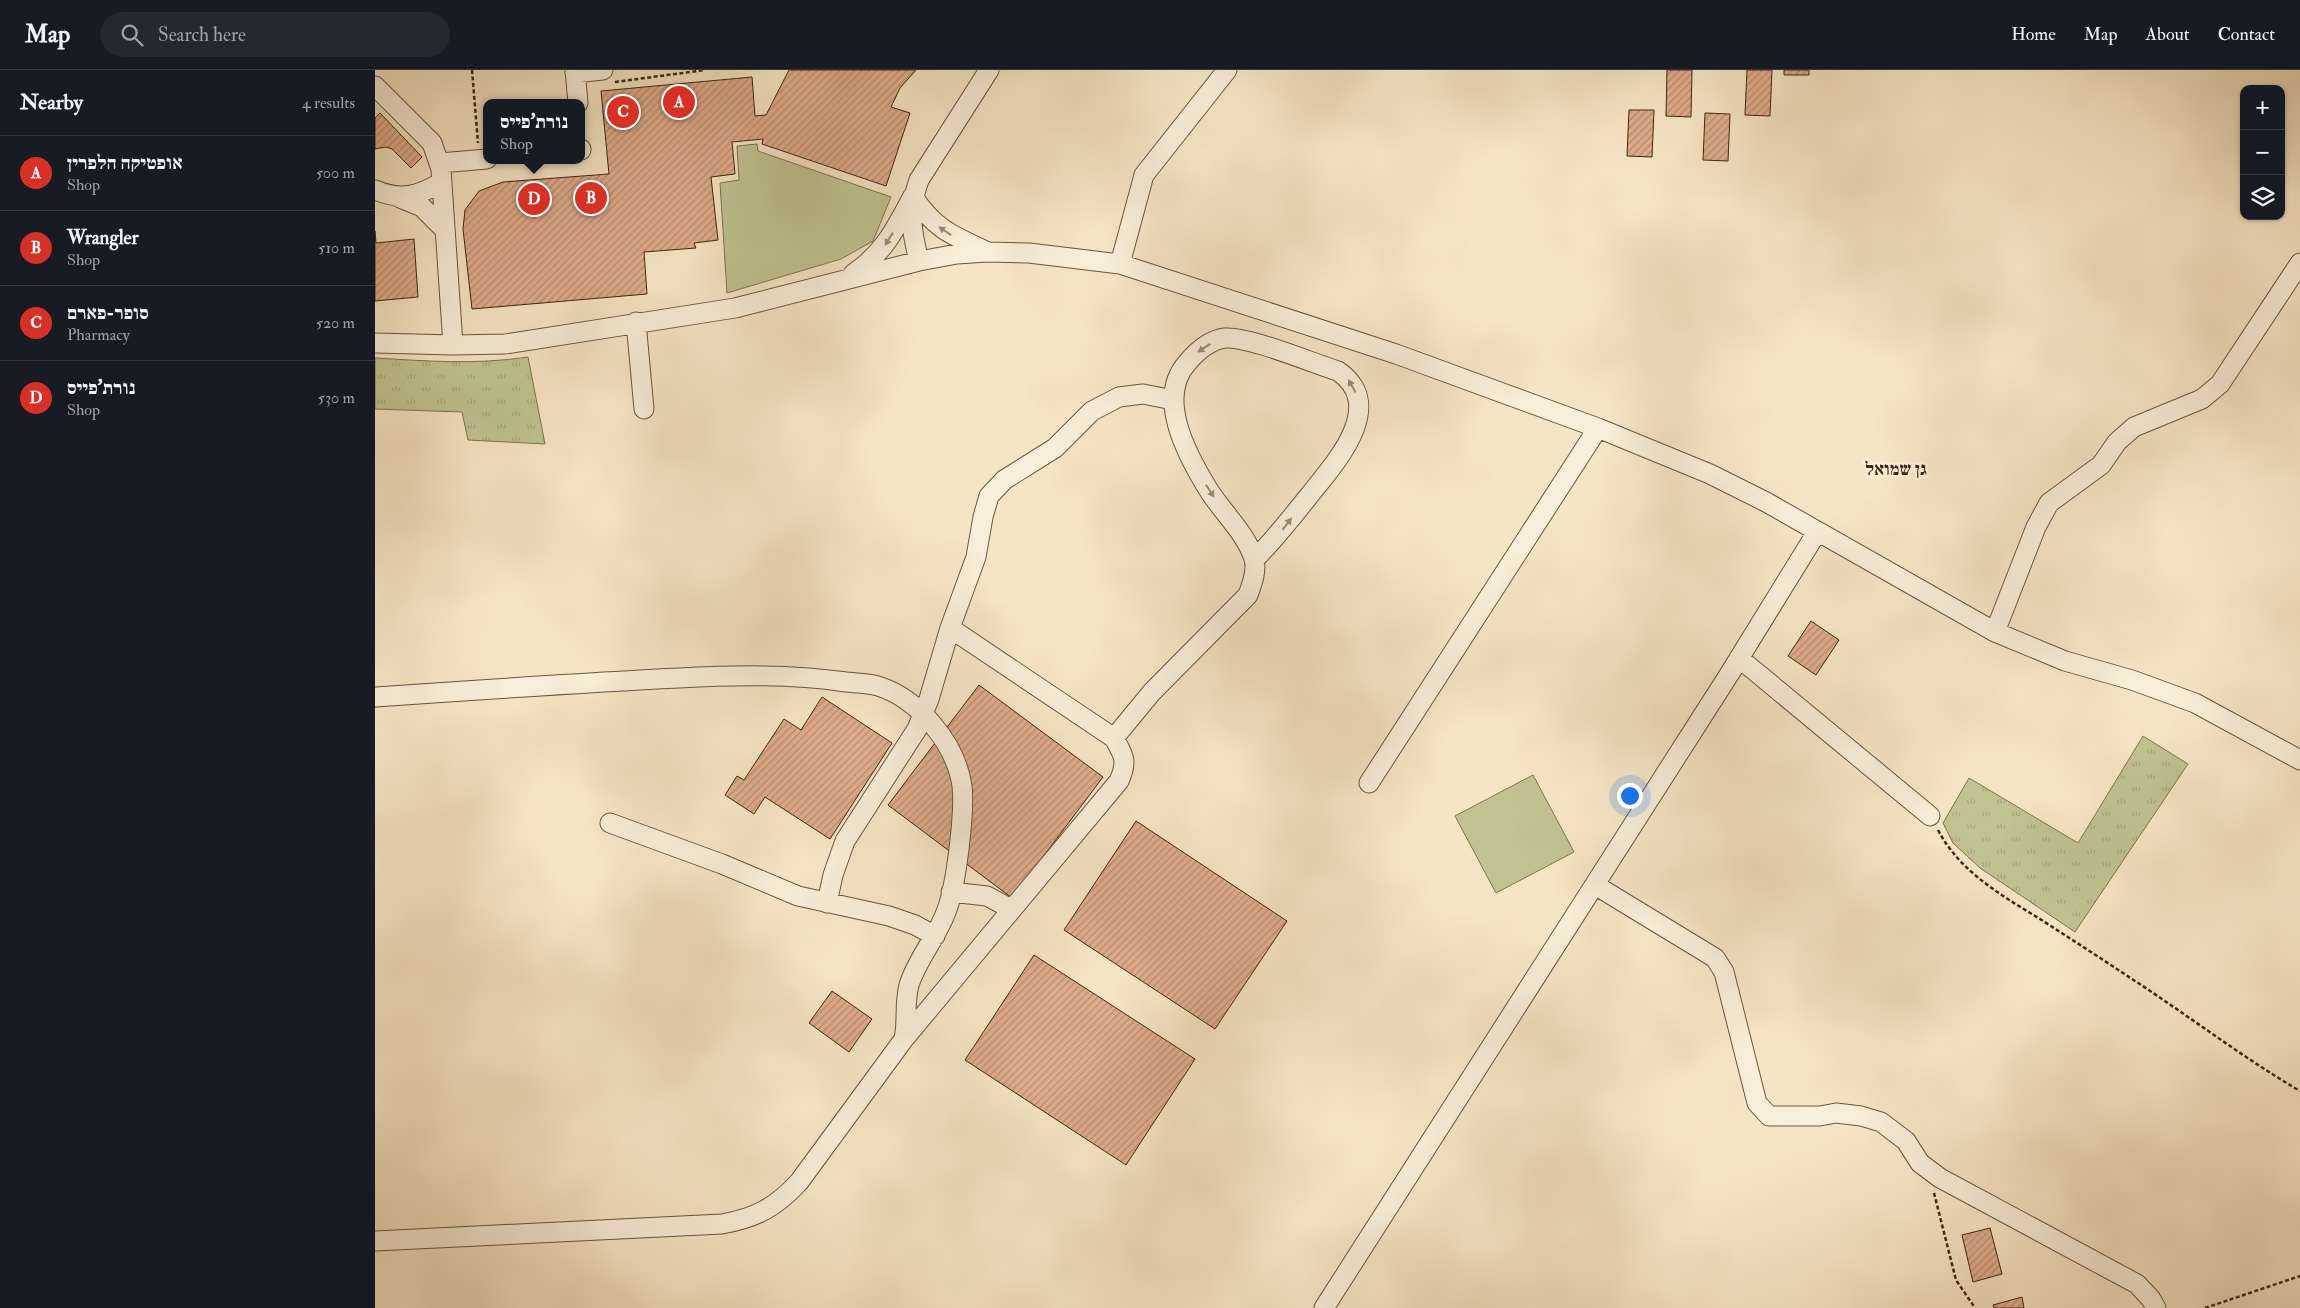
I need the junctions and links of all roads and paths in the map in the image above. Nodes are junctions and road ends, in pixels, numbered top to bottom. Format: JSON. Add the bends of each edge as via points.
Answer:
{"nodes":[{"id":1,"x":472,"y":70,"type":"edge"},
{"id":2,"x":705,"y":70,"type":"edge"},
{"id":3,"x":989,"y":70,"type":"edge"},
{"id":4,"x":1227,"y":70,"type":"edge"},
{"id":5,"x":575,"y":72,"type":"edge"},
{"id":6,"x":604,"y":77,"type":"edge"},
{"id":7,"x":375,"y":86,"type":"edge"},
{"id":8,"x":578,"y":99,"type":"edge"},
{"id":9,"x":483,"y":159,"type":"edge"},
{"id":10,"x":440,"y":163,"type":"junction"},
{"id":11,"x":442,"y":182,"type":"junction"},
{"id":12,"x":375,"y":190,"type":"edge"},
{"id":13,"x":913,"y":196,"type":"junction"},
{"id":14,"x":399,"y":198,"type":"junction"},
{"id":15,"x":445,"y":230,"type":"junction"},
{"id":16,"x":987,"y":252,"type":"junction"},
{"id":17,"x":919,"y":261,"type":"junction"},
{"id":18,"x":2300,"y":263,"type":"edge"},
{"id":19,"x":1120,"y":264,"type":"junction"},
{"id":20,"x":844,"y":280,"type":"junction"},
{"id":21,"x":636,"y":322,"type":"junction"},
{"id":22,"x":375,"y":343,"type":"edge"},
{"id":23,"x":453,"y":345,"type":"junction"},
{"id":24,"x":1173,"y":400,"type":"junction"},
{"id":25,"x":644,"y":409,"type":"dead end"},
{"id":26,"x":1598,"y":428,"type":"junction"},
{"id":27,"x":1817,"y":532,"type":"junction"},
{"id":28,"x":1254,"y":560,"type":"junction"},
{"id":29,"x":950,"y":628,"type":"junction"},
{"id":30,"x":1995,"y":632,"type":"junction"},
{"id":31,"x":1739,"y":658,"type":"junction"},
{"id":32,"x":375,"y":697,"type":"edge"},
{"id":33,"x":923,"y":714,"type":"junction"},
{"id":34,"x":1114,"y":738,"type":"junction"},
{"id":35,"x":2300,"y":760,"type":"edge"},
{"id":36,"x":1369,"y":783,"type":"dead end"},
{"id":37,"x":1930,"y":816,"type":"joint"},
{"id":38,"x":609,"y":823,"type":"dead end"},
{"id":39,"x":1595,"y":885,"type":"junction"},
{"id":40,"x":951,"y":892,"type":"junction"},
{"id":41,"x":827,"y":903,"type":"junction"},
{"id":42,"x":1011,"y":909,"type":"junction"},
{"id":43,"x":935,"y":936,"type":"junction"},
{"id":44,"x":904,"y":1039,"type":"junction"},
{"id":45,"x":2300,"y":1091,"type":"edge"},
{"id":46,"x":1928,"y":1170,"type":"junction"},
{"id":47,"x":375,"y":1241,"type":"edge"},
{"id":48,"x":2300,"y":1276,"type":"edge"},
{"id":49,"x":1324,"y":1308,"type":"edge"},
{"id":50,"x":1975,"y":1308,"type":"edge"},
{"id":51,"x":2157,"y":1308,"type":"edge"},
{"id":52,"x":2205,"y":1308,"type":"edge"}],
"edges":[{"from":1,"to":9,"type":"path"},
{"from":2,"to":6,"type":"path"},
{"from":3,"to":13,"type":"street","via":[[919,180]]},
{"from":4,"to":19,"type":"street","via":[[1144,175]]},
{"from":5,"to":6,"type":"street"},
{"from":5,"to":8,"type":"street"},
{"from":7,"to":10,"type":"street","via":[[432,143]]},
{"from":9,"to":10,"type":"street"},
{"from":10,"to":11,"type":"street"},
{"from":11,"to":14,"type":"street","via":[[413,197]]},
{"from":11,"to":15,"type":"street"},
{"from":12,"to":14,"type":"street"},
{"from":16,"to":13,"type":"street","one_way":true,"via":[[939,227]]},
{"from":13,"to":17,"type":"street","via":[[910,215]]},
{"from":13,"to":20,"type":"street","one_way":true,"via":[[887,244],[865,266]]},
{"from":14,"to":15,"type":"street","via":[[422,207]]},
{"from":15,"to":23,"type":"street"},
{"from":16,"to":17,"type":"street"},
{"from":16,"to":19,"type":"street"},
{"from":17,"to":20,"type":"street"},
{"from":18,"to":30,"type":"street","via":[[2220,384],[2202,399],[2134,427],[2117,442],[2101,465],[2049,503],[2035,527]]},
{"from":19,"to":26,"type":"street","via":[[1396,354]]},
{"from":20,"to":21,"type":"street","via":[[735,308]]},
{"from":21,"to":23,"type":"street","via":[[505,344]]},
{"from":21,"to":25,"type":"street"},
{"from":22,"to":23,"type":"street"},
{"from":24,"to":28,"type":"street","one_way":true,"via":[[1177,424],[1188,452],[1208,489],[1246,542]]},
{"from":28,"to":24,"type":"street","one_way":true,"via":[[1277,538],[1345,449],[1356,424],[1359,403],[1353,385],[1338,371],[1251,342],[1223,338],[1207,344],[1184,367],[1176,382]]},
{"from":24,"to":29,"type":"street","via":[[1143,394],[1119,397],[1092,411],[1055,448],[1004,480],[989,496],[976,557]]},
{"from":26,"to":27,"type":"street","via":[[1740,488]]},
{"from":26,"to":36,"type":"street"},
{"from":27,"to":30,"type":"street"},
{"from":27,"to":31,"type":"street"},
{"from":28,"to":34,"type":"street","via":[[1254,579],[1248,596],[1152,692]]},
{"from":29,"to":33,"type":"street"},
{"from":29,"to":34,"type":"street"},
{"from":30,"to":35,"type":"street","via":[[2065,662],[2132,680],[2195,703]]},
{"from":31,"to":37,"type":"street"},
{"from":31,"to":39,"type":"street"},
{"from":32,"to":33,"type":"street","via":[[757,674],[878,686]]},
{"from":33,"to":40,"type":"street","via":[[950,752],[961,784],[961,830]]},
{"from":33,"to":41,"type":"street","via":[[917,729],[845,841]]},
{"from":34,"to":42,"type":"street","via":[[1125,756],[1119,782]]},
{"from":37,"to":45,"type":"path","via":[[1947,846],[1970,871],[1993,889]]},
{"from":38,"to":41,"type":"street","via":[[798,896]]},
{"from":39,"to":46,"type":"street","via":[[1715,958],[1724,972],[1757,1103],[1769,1116],[1836,1113],[1881,1122],[1906,1141]]},
{"from":39,"to":49,"type":"street"},
{"from":40,"to":42,"type":"street","via":[[987,896]]},
{"from":40,"to":43,"type":"street"},
{"from":41,"to":43,"type":"street","via":[[889,916],[915,924]]},
{"from":42,"to":44,"type":"street"},
{"from":43,"to":44,"type":"street","via":[[910,984]]},
{"from":44,"to":47,"type":"street","via":[[799,1182],[785,1198],[746,1220],[722,1224]]},
{"from":46,"to":50,"type":"path","via":[[1956,1280]]},
{"from":46,"to":51,"type":"street","via":[[2137,1284]]},
{"from":48,"to":52,"type":"path"}]}
